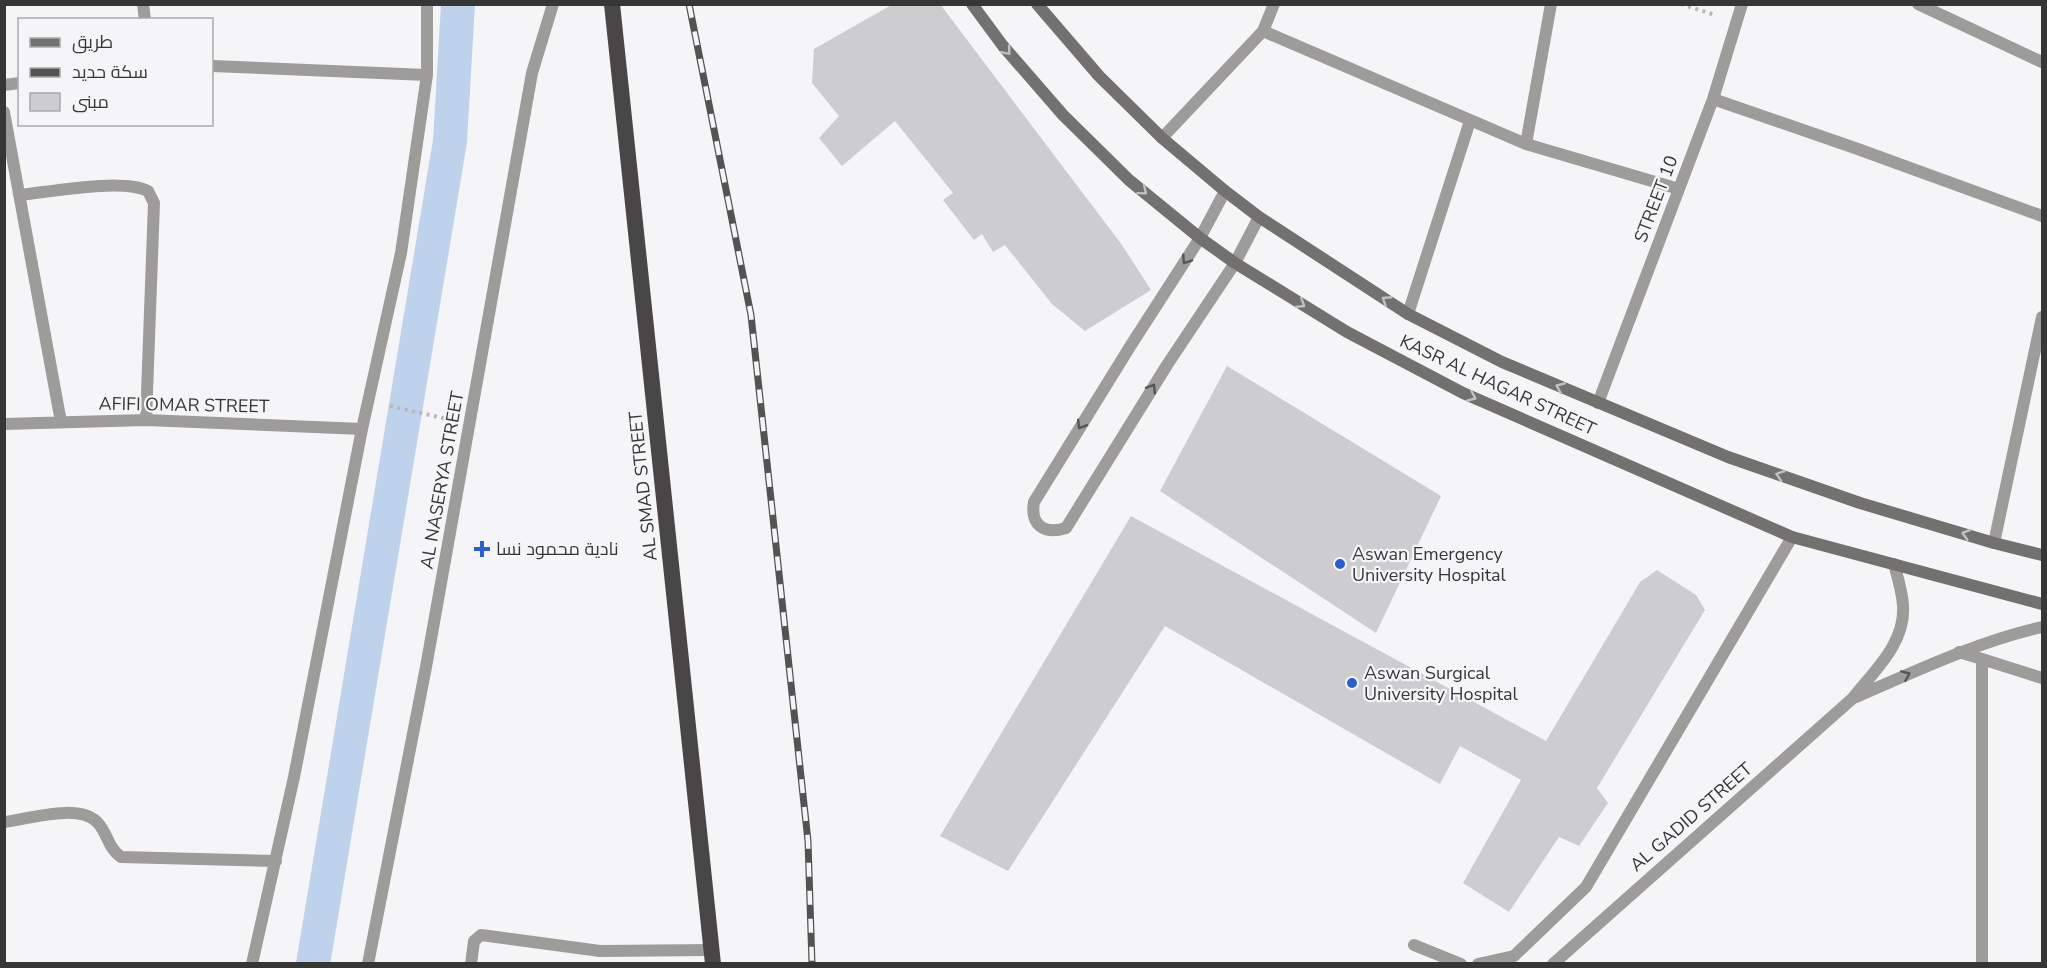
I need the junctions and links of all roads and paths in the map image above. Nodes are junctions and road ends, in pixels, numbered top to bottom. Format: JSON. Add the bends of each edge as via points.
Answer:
{"nodes":[{"id":1,"x":427,"y":4,"type":"edge"},
{"id":2,"x":554,"y":4,"type":"edge"},
{"id":3,"x":612,"y":4,"type":"edge"},
{"id":4,"x":972,"y":4,"type":"edge"},
{"id":5,"x":1037,"y":4,"type":"edge"},
{"id":6,"x":1274,"y":4,"type":"edge"},
{"id":7,"x":1551,"y":4,"type":"edge"},
{"id":8,"x":1682,"y":4,"type":"edge"},
{"id":9,"x":1742,"y":4,"type":"edge"},
{"id":10,"x":1918,"y":4,"type":"edge"},
{"id":11,"x":1736,"y":21,"type":"junction"},
{"id":12,"x":1263,"y":31,"type":"junction"},
{"id":13,"x":2043,"y":62,"type":"edge"},
{"id":14,"x":213,"y":66,"type":"edge"},
{"id":15,"x":427,"y":75,"type":"junction"},
{"id":16,"x":1713,"y":99,"type":"junction"},
{"id":17,"x":4,"y":112,"type":"edge"},
{"id":18,"x":1470,"y":121,"type":"junction"},
{"id":19,"x":1162,"y":138,"type":"junction"},
{"id":20,"x":1526,"y":144,"type":"junction"},
{"id":21,"x":1679,"y":189,"type":"junction"},
{"id":22,"x":1225,"y":191,"type":"junction"},
{"id":23,"x":19,"y":195,"type":"junction"},
{"id":24,"x":2043,"y":216,"type":"edge"},
{"id":25,"x":1258,"y":217,"type":"junction"},
{"id":26,"x":1200,"y":238,"type":"junction"},
{"id":27,"x":1236,"y":263,"type":"junction"},
{"id":28,"x":1408,"y":314,"type":"junction"},
{"id":29,"x":2043,"y":317,"type":"edge"},
{"id":30,"x":2037,"y":374,"type":"edge"},
{"id":31,"x":1598,"y":403,"type":"junction"},
{"id":32,"x":382,"y":404,"type":"dead end"},
{"id":33,"x":449,"y":419,"type":"dead end"},
{"id":34,"x":147,"y":420,"type":"junction"},
{"id":35,"x":61,"y":422,"type":"junction"},
{"id":36,"x":4,"y":424,"type":"edge"},
{"id":37,"x":362,"y":429,"type":"junction"},
{"id":38,"x":1792,"y":537,"type":"junction"},
{"id":39,"x":1994,"y":543,"type":"junction"},
{"id":40,"x":2043,"y":555,"type":"edge"},
{"id":41,"x":1894,"y":564,"type":"junction"},
{"id":42,"x":2043,"y":604,"type":"edge"},
{"id":43,"x":2043,"y":627,"type":"edge"},
{"id":44,"x":1959,"y":652,"type":"junction"},
{"id":45,"x":1982,"y":659,"type":"junction"},
{"id":46,"x":2043,"y":678,"type":"edge"},
{"id":47,"x":1853,"y":698,"type":"junction"},
{"id":48,"x":4,"y":822,"type":"edge"},
{"id":49,"x":276,"y":861,"type":"junction"},
{"id":50,"x":1414,"y":945,"type":"dead end"},
{"id":51,"x":600,"y":951,"type":"junction"},
{"id":52,"x":712,"y":957,"type":"edge"},
{"id":53,"x":252,"y":963,"type":"edge"},
{"id":54,"x":368,"y":963,"type":"edge"},
{"id":55,"x":471,"y":963,"type":"edge"},
{"id":56,"x":597,"y":963,"type":"edge"},
{"id":57,"x":1461,"y":963,"type":"edge"},
{"id":58,"x":1478,"y":963,"type":"edge"},
{"id":59,"x":1553,"y":963,"type":"edge"},
{"id":60,"x":1982,"y":963,"type":"edge"}],
"edges":[{"from":1,"to":15,"type":"street"},
{"from":2,"to":54,"type":"street","name":"AL NASERYA STREET","via":[[532,73],[426,667]]},
{"from":3,"to":52,"type":"highway","name":"AL SMAD STREET"},
{"from":4,"to":26,"type":"main road","name":"KASR AL HAGAR STREET","one_way":true,"via":[[1063,115],[1129,180]]},
{"from":5,"to":19,"type":"main road","name":"KASR AL HAGAR STREET","via":[[1099,76]]},
{"from":6,"to":12,"type":"street"},
{"from":7,"to":20,"type":"street"},
{"from":8,"to":11,"type":"path"},
{"from":9,"to":11,"type":"street","name":"STREET 10"},
{"from":10,"to":13,"type":"street"},
{"from":11,"to":16,"type":"street","name":"STREET 10"},
{"from":12,"to":18,"type":"street"},
{"from":12,"to":19,"type":"street"},
{"from":14,"to":15,"type":"street"},
{"from":15,"to":37,"type":"street","via":[[401,253]]},
{"from":16,"to":21,"type":"street","name":"STREET 10"},
{"from":16,"to":24,"type":"street"},
{"from":17,"to":23,"type":"street"},
{"from":18,"to":20,"type":"street"},
{"from":18,"to":28,"type":"street"},
{"from":19,"to":22,"type":"main road","name":"KASR AL HAGAR STREET"},
{"from":20,"to":21,"type":"street"},
{"from":21,"to":31,"type":"street","name":"STREET 10"},
{"from":22,"to":25,"type":"main road","name":"KASR AL HAGAR STREET"},
{"from":22,"to":26,"type":"street"},
{"from":23,"to":34,"type":"street","via":[[120,185],[148,191],[154,203]]},
{"from":23,"to":35,"type":"street"},
{"from":25,"to":27,"type":"street"},
{"from":28,"to":25,"type":"main road","name":"KASR AL HAGAR STREET","one_way":true},
{"from":26,"to":27,"type":"main road","name":"KASR AL HAGAR STREET"},
{"from":26,"to":27,"type":"street","one_way":true,"via":[[1034,502],[1032,514],[1036,523],[1057,531],[1066,528],[1167,365]]},
{"from":27,"to":38,"type":"main road","name":"KASR AL HAGAR STREET","one_way":true,"via":[[1347,332],[1463,393]]},
{"from":31,"to":28,"type":"main road","name":"KASR AL HAGAR STREET","one_way":true,"via":[[1502,362]]},
{"from":29,"to":30,"type":"street"},
{"from":30,"to":39,"type":"street"},
{"from":39,"to":31,"type":"main road","name":"KASR AL HAGAR STREET","one_way":true,"via":[[1860,503],[1728,457]]},
{"from":32,"to":33,"type":"path"},
{"from":34,"to":35,"type":"street","name":"AFIFI OMAR STREET"},
{"from":34,"to":37,"type":"street","name":"AFIFI OMAR STREET"},
{"from":35,"to":36,"type":"street","name":"AFIFI OMAR STREET"},
{"from":37,"to":49,"type":"street"},
{"from":38,"to":41,"type":"main road","name":"KASR AL HAGAR STREET"},
{"from":38,"to":58,"type":"street","via":[[1586,887],[1514,956]]},
{"from":39,"to":40,"type":"main road","name":"KASR AL HAGAR STREET"},
{"from":41,"to":42,"type":"main road","name":"KASR AL HAGAR STREET"},
{"from":41,"to":47,"type":"street","name":"AL GADID STREET","via":[[1903,622],[1892,649]]},
{"from":43,"to":44,"type":"street","name":"AL GADID STREET"},
{"from":44,"to":45,"type":"street"},
{"from":47,"to":44,"type":"street","name":"AL GADID STREET","one_way":true},
{"from":45,"to":46,"type":"street"},
{"from":45,"to":60,"type":"street"},
{"from":47,"to":59,"type":"street","name":"AL GADID STREET"},
{"from":48,"to":49,"type":"street","via":[[71,812],[98,822],[113,851],[121,857]]},
{"from":49,"to":53,"type":"street"},
{"from":50,"to":57,"type":"street"},
{"from":51,"to":52,"type":"street"},
{"from":51,"to":55,"type":"street","via":[[481,935],[474,941]]},
{"from":51,"to":56,"type":"street"}]}
